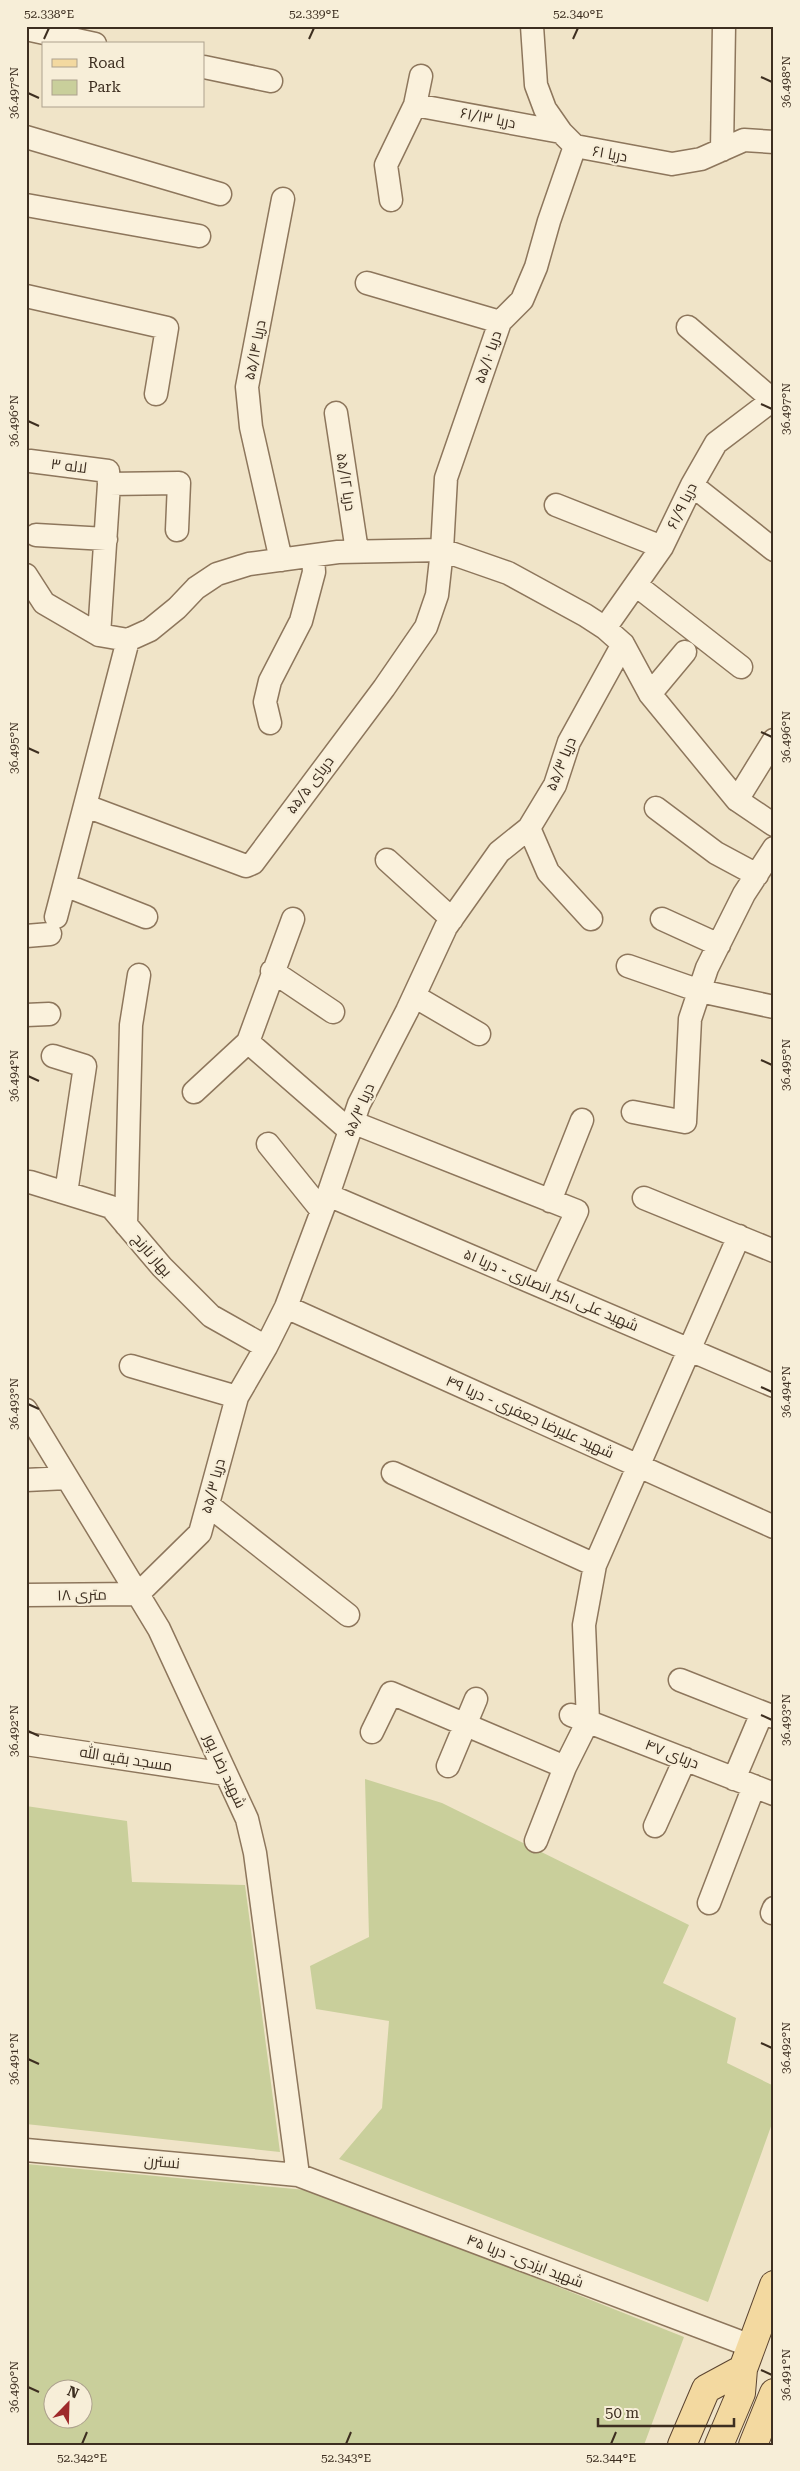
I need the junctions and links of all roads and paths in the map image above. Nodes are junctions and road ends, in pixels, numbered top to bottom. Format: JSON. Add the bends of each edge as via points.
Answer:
{"nodes":[{"id":1,"x":532,"y":26,"type":"edge"},
{"id":2,"x":724,"y":26,"type":"edge"},
{"id":3,"x":26,"y":29,"type":"edge"},
{"id":4,"x":86,"y":42,"type":"edge"},
{"id":5,"x":205,"y":67,"type":"edge"},
{"id":6,"x":421,"y":76,"type":"dead end"},
{"id":7,"x":271,"y":81,"type":"dead end"},
{"id":8,"x":415,"y":105,"type":"junction"},
{"id":9,"x":26,"y":137,"type":"edge"},
{"id":10,"x":568,"y":139,"type":"junction"},
{"id":11,"x":774,"y":142,"type":"edge"},
{"id":12,"x":722,"y":150,"type":"junction"},
{"id":13,"x":220,"y":194,"type":"dead end"},
{"id":14,"x":283,"y":199,"type":"dead end"},
{"id":15,"x":391,"y":200,"type":"dead end"},
{"id":16,"x":26,"y":205,"type":"edge"},
{"id":17,"x":199,"y":236,"type":"dead end"},
{"id":18,"x":367,"y":283,"type":"dead end"},
{"id":19,"x":26,"y":296,"type":"edge"},
{"id":20,"x":500,"y":322,"type":"junction"},
{"id":21,"x":688,"y":327,"type":"dead end"},
{"id":22,"x":156,"y":394,"type":"dead end"},
{"id":23,"x":773,"y":400,"type":"edge"},
{"id":24,"x":336,"y":413,"type":"dead end"},
{"id":25,"x":30,"y":461,"type":"dead end"},
{"id":26,"x":108,"y":478,"type":"junction"},
{"id":27,"x":692,"y":485,"type":"junction"},
{"id":28,"x":556,"y":505,"type":"dead end"},
{"id":29,"x":177,"y":530,"type":"dead end"},
{"id":30,"x":36,"y":535,"type":"dead end"},
{"id":31,"x":106,"y":539,"type":"junction"},
{"id":32,"x":662,"y":547,"type":"junction"},
{"id":33,"x":442,"y":550,"type":"junction"},
{"id":34,"x":774,"y":550,"type":"edge"},
{"id":35,"x":357,"y":551,"type":"junction"},
{"id":36,"x":313,"y":556,"type":"junction"},
{"id":37,"x":281,"y":560,"type":"junction"},
{"id":38,"x":26,"y":575,"type":"edge"},
{"id":39,"x":636,"y":585,"type":"junction"},
{"id":40,"x":605,"y":628,"type":"junction"},
{"id":41,"x":99,"y":635,"type":"junction"},
{"id":42,"x":128,"y":640,"type":"junction"},
{"id":43,"x":623,"y":644,"type":"junction"},
{"id":44,"x":685,"y":652,"type":"dead end"},
{"id":45,"x":740,"y":667,"type":"dead end"},
{"id":46,"x":650,"y":694,"type":"junction"},
{"id":47,"x":270,"y":723,"type":"dead end"},
{"id":48,"x":774,"y":740,"type":"edge"},
{"id":49,"x":737,"y":800,"type":"junction"},
{"id":50,"x":86,"y":806,"type":"junction"},
{"id":51,"x":656,"y":808,"type":"dead end"},
{"id":52,"x":774,"y":825,"type":"edge"},
{"id":53,"x":529,"y":828,"type":"junction"},
{"id":54,"x":774,"y":848,"type":"edge"},
{"id":55,"x":387,"y":860,"type":"dead end"},
{"id":56,"x":757,"y":875,"type":"junction"},
{"id":57,"x":65,"y":885,"type":"junction"},
{"id":58,"x":146,"y":917,"type":"dead end"},
{"id":59,"x":293,"y":919,"type":"dead end"},
{"id":60,"x":452,"y":919,"type":"junction"},
{"id":61,"x":591,"y":919,"type":"dead end"},
{"id":62,"x":662,"y":919,"type":"dead end"},
{"id":63,"x":26,"y":936,"type":"edge"},
{"id":64,"x":719,"y":944,"type":"junction"},
{"id":65,"x":628,"y":966,"type":"dead end"},
{"id":66,"x":272,"y":971,"type":"junction"},
{"id":67,"x":140,"y":975,"type":"dead end"},
{"id":68,"x":700,"y":991,"type":"junction"},
{"id":69,"x":414,"y":996,"type":"junction"},
{"id":70,"x":774,"y":1007,"type":"edge"},
{"id":71,"x":333,"y":1012,"type":"dead end"},
{"id":72,"x":49,"y":1014,"type":"dead end"},
{"id":73,"x":26,"y":1015,"type":"edge"},
{"id":74,"x":479,"y":1034,"type":"dead end"},
{"id":75,"x":248,"y":1042,"type":"junction"},
{"id":76,"x":52,"y":1056,"type":"dead end"},
{"id":77,"x":194,"y":1092,"type":"dead end"},
{"id":78,"x":633,"y":1112,"type":"dead end"},
{"id":79,"x":582,"y":1120,"type":"dead end"},
{"id":80,"x":351,"y":1126,"type":"junction"},
{"id":81,"x":268,"y":1144,"type":"dead end"},
{"id":82,"x":30,"y":1182,"type":"dead end"},
{"id":83,"x":66,"y":1193,"type":"junction"},
{"id":84,"x":644,"y":1198,"type":"dead end"},
{"id":85,"x":550,"y":1201,"type":"junction"},
{"id":86,"x":325,"y":1203,"type":"junction"},
{"id":87,"x":126,"y":1225,"type":"junction"},
{"id":88,"x":739,"y":1236,"type":"junction"},
{"id":89,"x":774,"y":1251,"type":"edge"},
{"id":90,"x":542,"y":1286,"type":"junction"},
{"id":91,"x":286,"y":1308,"type":"junction"},
{"id":92,"x":266,"y":1348,"type":"junction"},
{"id":93,"x":689,"y":1349,"type":"junction"},
{"id":94,"x":131,"y":1366,"type":"dead end"},
{"id":95,"x":774,"y":1386,"type":"edge"},
{"id":96,"x":237,"y":1397,"type":"junction"},
{"id":97,"x":26,"y":1410,"type":"edge"},
{"id":98,"x":638,"y":1466,"type":"junction"},
{"id":99,"x":393,"y":1473,"type":"dead end"},
{"id":100,"x":68,"y":1478,"type":"junction"},
{"id":101,"x":26,"y":1480,"type":"edge"},
{"id":102,"x":208,"y":1505,"type":"junction"},
{"id":103,"x":774,"y":1527,"type":"edge"},
{"id":104,"x":595,"y":1565,"type":"junction"},
{"id":105,"x":138,"y":1594,"type":"junction"},
{"id":106,"x":26,"y":1595,"type":"edge"},
{"id":107,"x":348,"y":1615,"type":"dead end"},
{"id":108,"x":680,"y":1680,"type":"dead end"},
{"id":109,"x":476,"y":1699,"type":"dead end"},
{"id":110,"x":768,"y":1715,"type":"edge"},
{"id":111,"x":579,"y":1718,"type":"junction"},
{"id":112,"x":465,"y":1724,"type":"junction"},
{"id":113,"x":372,"y":1732,"type":"dead end"},
{"id":114,"x":26,"y":1744,"type":"edge"},
{"id":115,"x":685,"y":1759,"type":"junction"},
{"id":116,"x":448,"y":1766,"type":"dead end"},
{"id":117,"x":565,"y":1767,"type":"junction"},
{"id":118,"x":226,"y":1774,"type":"junction"},
{"id":119,"x":754,"y":1786,"type":"edge"},
{"id":120,"x":655,"y":1826,"type":"dead end"},
{"id":121,"x":536,"y":1841,"type":"dead end"},
{"id":122,"x":709,"y":1903,"type":"dead end"},
{"id":123,"x":26,"y":2150,"type":"edge"},
{"id":124,"x":298,"y":2175,"type":"junction"},
{"id":125,"x":774,"y":2285,"type":"edge"},
{"id":126,"x":747,"y":2357,"type":"junction"},
{"id":127,"x":774,"y":2393,"type":"edge"},
{"id":128,"x":762,"y":2436,"type":"edge"},
{"id":129,"x":682,"y":2445,"type":"edge"},
{"id":130,"x":719,"y":2445,"type":"edge"}],
"edges":[{"from":1,"to":10,"type":"street","via":[[536,85],[545,109]]},
{"from":2,"to":12,"type":"street"},
{"from":3,"to":4,"type":"street"},
{"from":5,"to":7,"type":"street"},
{"from":6,"to":8,"type":"street"},
{"from":8,"to":10,"type":"street","name":"دریا ۶۱/۱۳"},
{"from":8,"to":15,"type":"street","via":[[386,165]]},
{"from":9,"to":13,"type":"street"},
{"from":10,"to":12,"type":"street","name":"دریا ۶۱","via":[[672,164],[701,159]]},
{"from":10,"to":20,"type":"street","name":"دریا ۵۵/۱۰","via":[[536,267],[522,300]]},
{"from":11,"to":12,"type":"street","name":"دریا ۶۱","via":[[744,140]]},
{"from":14,"to":37,"type":"street","name":"دریا ۵۵/۱۴","via":[[247,387],[251,427]]},
{"from":16,"to":17,"type":"street"},
{"from":18,"to":20,"type":"street"},
{"from":19,"to":22,"type":"street","via":[[168,328]]},
{"from":20,"to":33,"type":"street","name":"دریا ۵۵/۱۰","via":[[446,478]]},
{"from":21,"to":23,"type":"street"},
{"from":23,"to":27,"type":"street","name":"دریا ۶۱/۹","via":[[716,443]]},
{"from":24,"to":35,"type":"street","name":"دریا ۵۵/۱۲"},
{"from":25,"to":26,"type":"street","name":"لاله ۳"},
{"from":26,"to":29,"type":"street","name":"لاله ۳","via":[[179,483]]},
{"from":26,"to":31,"type":"street"},
{"from":27,"to":32,"type":"street","name":"دریا ۶۱/۹"},
{"from":27,"to":34,"type":"street"},
{"from":28,"to":32,"type":"street"},
{"from":30,"to":31,"type":"street"},
{"from":31,"to":41,"type":"street"},
{"from":32,"to":39,"type":"street","name":"دریا ۶۱/۹"},
{"from":33,"to":35,"type":"street"},
{"from":33,"to":40,"type":"street","via":[[508,573]]},
{"from":33,"to":50,"type":"street","name":"دریای ۵۵/۵","via":[[437,595],[426,627],[253,863],[246,866]]},
{"from":35,"to":36,"type":"street"},
{"from":36,"to":37,"type":"street"},
{"from":36,"to":47,"type":"street","via":[[314,572],[301,621],[270,681],[265,702]]},
{"from":37,"to":42,"type":"street","via":[[249,564],[217,574],[196,588],[150,630]]},
{"from":38,"to":41,"type":"street","via":[[44,602]]},
{"from":39,"to":40,"type":"street","name":"دریا ۶۱/۹"},
{"from":39,"to":45,"type":"street"},
{"from":40,"to":43,"type":"street"},
{"from":41,"to":42,"type":"street"},
{"from":42,"to":50,"type":"street"},
{"from":43,"to":46,"type":"street"},
{"from":43,"to":53,"type":"street","name":"دریا ۵۵/۳","via":[[569,742],[555,785]]},
{"from":44,"to":46,"type":"street"},
{"from":46,"to":49,"type":"street"},
{"from":48,"to":49,"type":"street"},
{"from":49,"to":52,"type":"street"},
{"from":50,"to":57,"type":"street"},
{"from":51,"to":56,"type":"street","via":[[716,853]]},
{"from":53,"to":60,"type":"street","name":"دریا ۵۵/۳","via":[[499,852]]},
{"from":53,"to":61,"type":"street","via":[[548,872]]},
{"from":54,"to":56,"type":"street"},
{"from":55,"to":60,"type":"street"},
{"from":56,"to":64,"type":"street"},
{"from":57,"to":58,"type":"street"},
{"from":57,"to":63,"type":"street","via":[[53,925]]},
{"from":59,"to":66,"type":"street"},
{"from":60,"to":69,"type":"street","name":"دریا ۵۵/۳"},
{"from":62,"to":64,"type":"street"},
{"from":64,"to":68,"type":"street"},
{"from":65,"to":68,"type":"street"},
{"from":66,"to":71,"type":"street"},
{"from":66,"to":75,"type":"street"},
{"from":67,"to":87,"type":"street","via":[[131,1025]]},
{"from":68,"to":70,"type":"street"},
{"from":68,"to":78,"type":"street","via":[[690,1019],[685,1122]]},
{"from":69,"to":74,"type":"street"},
{"from":69,"to":80,"type":"street","name":"دریا ۵۵/۳","via":[[358,1104]]},
{"from":72,"to":73,"type":"street"},
{"from":75,"to":77,"type":"street"},
{"from":75,"to":80,"type":"street"},
{"from":76,"to":83,"type":"street","via":[[85,1066]]},
{"from":79,"to":85,"type":"street"},
{"from":80,"to":85,"type":"street"},
{"from":80,"to":86,"type":"street","name":"دریا ۵۵/۳"},
{"from":81,"to":86,"type":"street"},
{"from":82,"to":83,"type":"street","name":"بهار نارنج"},
{"from":83,"to":87,"type":"street","name":"بهار نارنج","via":[[111,1207]]},
{"from":84,"to":88,"type":"street"},
{"from":85,"to":90,"type":"street","via":[[577,1211]]},
{"from":86,"to":90,"type":"street","name":"شهید علی اکبر انصاری - دریا ۵۱"},
{"from":86,"to":91,"type":"street","name":"دریا ۵۵/۳"},
{"from":87,"to":92,"type":"street","name":"بهار نارنج","via":[[211,1316]]},
{"from":88,"to":89,"type":"street"},
{"from":88,"to":93,"type":"street"},
{"from":90,"to":93,"type":"street","name":"شهید علی اکبر انصاری - دریا ۵۱"},
{"from":91,"to":92,"type":"street","name":"دریا ۵۵/۳"},
{"from":91,"to":98,"type":"street","name":"شهید علیرضا جعفری - دریا ۴۹"},
{"from":92,"to":96,"type":"street","name":"دریا ۵۵/۳"},
{"from":93,"to":95,"type":"street","name":"شهید علی اکبر انصاری - دریا ۵۱"},
{"from":93,"to":98,"type":"street"},
{"from":94,"to":96,"type":"street"},
{"from":96,"to":102,"type":"street","name":"دریا ۵۵/۳"},
{"from":97,"to":100,"type":"street","name":"شهید رضا پور"},
{"from":98,"to":103,"type":"street","name":"شهید علیرضا جعفری - دریا ۴۹"},
{"from":98,"to":104,"type":"street"},
{"from":99,"to":104,"type":"street"},
{"from":100,"to":101,"type":"street"},
{"from":100,"to":105,"type":"street","name":"شهید رضا پور"},
{"from":102,"to":105,"type":"street","name":"دریا ۵۵/۳","via":[[200,1533]]},
{"from":102,"to":107,"type":"street"},
{"from":104,"to":111,"type":"street","via":[[584,1625]]},
{"from":105,"to":106,"type":"street","name":"۱۸ متری"},
{"from":105,"to":118,"type":"street","name":"شهید رضا پور","via":[[159,1629]]},
{"from":108,"to":110,"type":"street"},
{"from":109,"to":112,"type":"street"},
{"from":110,"to":119,"type":"street"},
{"from":111,"to":115,"type":"street","name":"دریای ۴۷"},
{"from":111,"to":117,"type":"street"},
{"from":112,"to":113,"type":"street","via":[[391,1693]]},
{"from":112,"to":116,"type":"street"},
{"from":112,"to":117,"type":"street"},
{"from":114,"to":118,"type":"street","name":"مسجد بقیه الله"},
{"from":115,"to":119,"type":"street","name":"دریای ۴۷"},
{"from":115,"to":120,"type":"street"},
{"from":117,"to":121,"type":"street"},
{"from":118,"to":124,"type":"street","name":"شهید رضا پور","via":[[247,1819],[255,1852]]},
{"from":119,"to":122,"type":"street"},
{"from":123,"to":124,"type":"street","name":"نسترن"},
{"from":124,"to":126,"type":"street","name":"شهید ایزدی- دریا ۴۵"},
{"from":125,"to":126,"type":"main road"},
{"from":126,"to":129,"type":"main road","via":[[706,2389]]},
{"from":126,"to":130,"type":"main road","via":[[741,2393]]},
{"from":127,"to":128,"type":"main road"}]}
